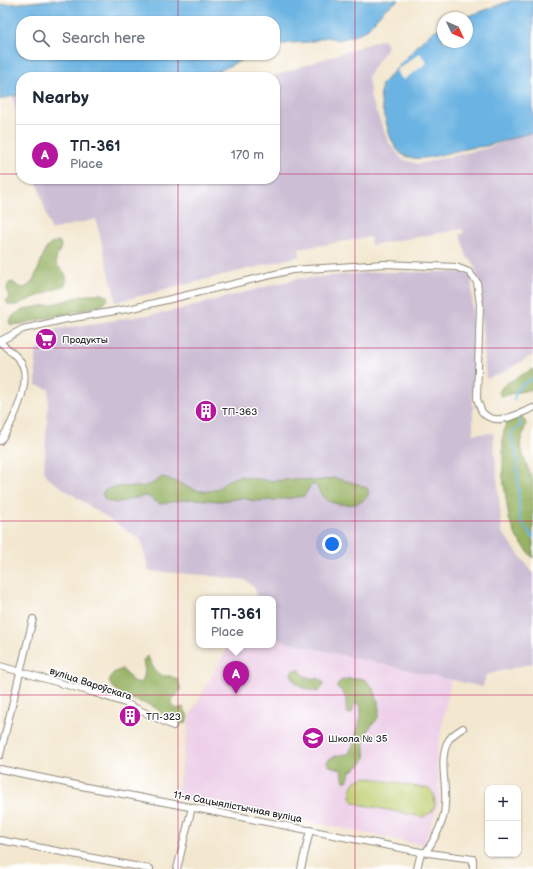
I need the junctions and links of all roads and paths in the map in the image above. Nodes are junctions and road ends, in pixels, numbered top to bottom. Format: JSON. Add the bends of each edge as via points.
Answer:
{"nodes":[{"id":1,"x":0,"y":342,"type":"edge"},
{"id":2,"x":533,"y":408,"type":"edge"},
{"id":3,"x":0,"y":441,"type":"edge"},
{"id":4,"x":33,"y":619,"type":"dead end"},
{"id":5,"x":0,"y":666,"type":"edge"},
{"id":6,"x":20,"y":672,"type":"junction"},
{"id":7,"x":173,"y":726,"type":"dead end"},
{"id":8,"x":463,"y":728,"type":"dead end"},
{"id":9,"x":0,"y":755,"type":"edge"},
{"id":10,"x":0,"y":769,"type":"edge"},
{"id":11,"x":192,"y":808,"type":"junction"},
{"id":12,"x":310,"y":830,"type":"junction"},
{"id":13,"x":0,"y":840,"type":"edge"},
{"id":14,"x":424,"y":852,"type":"junction"},
{"id":15,"x":150,"y":869,"type":"edge"},
{"id":16,"x":177,"y":869,"type":"edge"},
{"id":17,"x":301,"y":869,"type":"edge"},
{"id":18,"x":418,"y":869,"type":"edge"},
{"id":19,"x":473,"y":869,"type":"edge"}],
"edges":[{"from":1,"to":2,"type":"street","via":[[23,329],[133,308],[292,270],[384,264],[456,268],[469,272],[477,282],[480,305],[478,399],[482,413],[490,419],[503,419]]},
{"from":1,"to":3,"type":"street","via":[[21,361],[25,371],[24,389],[7,431]]},
{"from":4,"to":6,"type":"street"},
{"from":5,"to":6,"type":"street","name":"вуліца Вароўскага"},
{"from":6,"to":7,"type":"street","name":"вуліца Вароўскага","via":[[125,703]]},
{"from":6,"to":9,"type":"street"},
{"from":8,"to":14,"type":"street","via":[[448,742],[444,758],[446,805],[437,834]]},
{"from":10,"to":11,"type":"street","name":"11-я Сацыялістычная вуліца"},
{"from":11,"to":12,"type":"street","name":"11-я Сацыялістычная вуліца"},
{"from":11,"to":16,"type":"street"},
{"from":12,"to":14,"type":"street","name":"11-я Сацыялістычная вуліца"},
{"from":12,"to":17,"type":"street"},
{"from":13,"to":15,"type":"street"},
{"from":14,"to":18,"type":"street"},
{"from":14,"to":19,"type":"street","name":"11-я Сацыялістычная вуліца","via":[[473,859]]}]}
